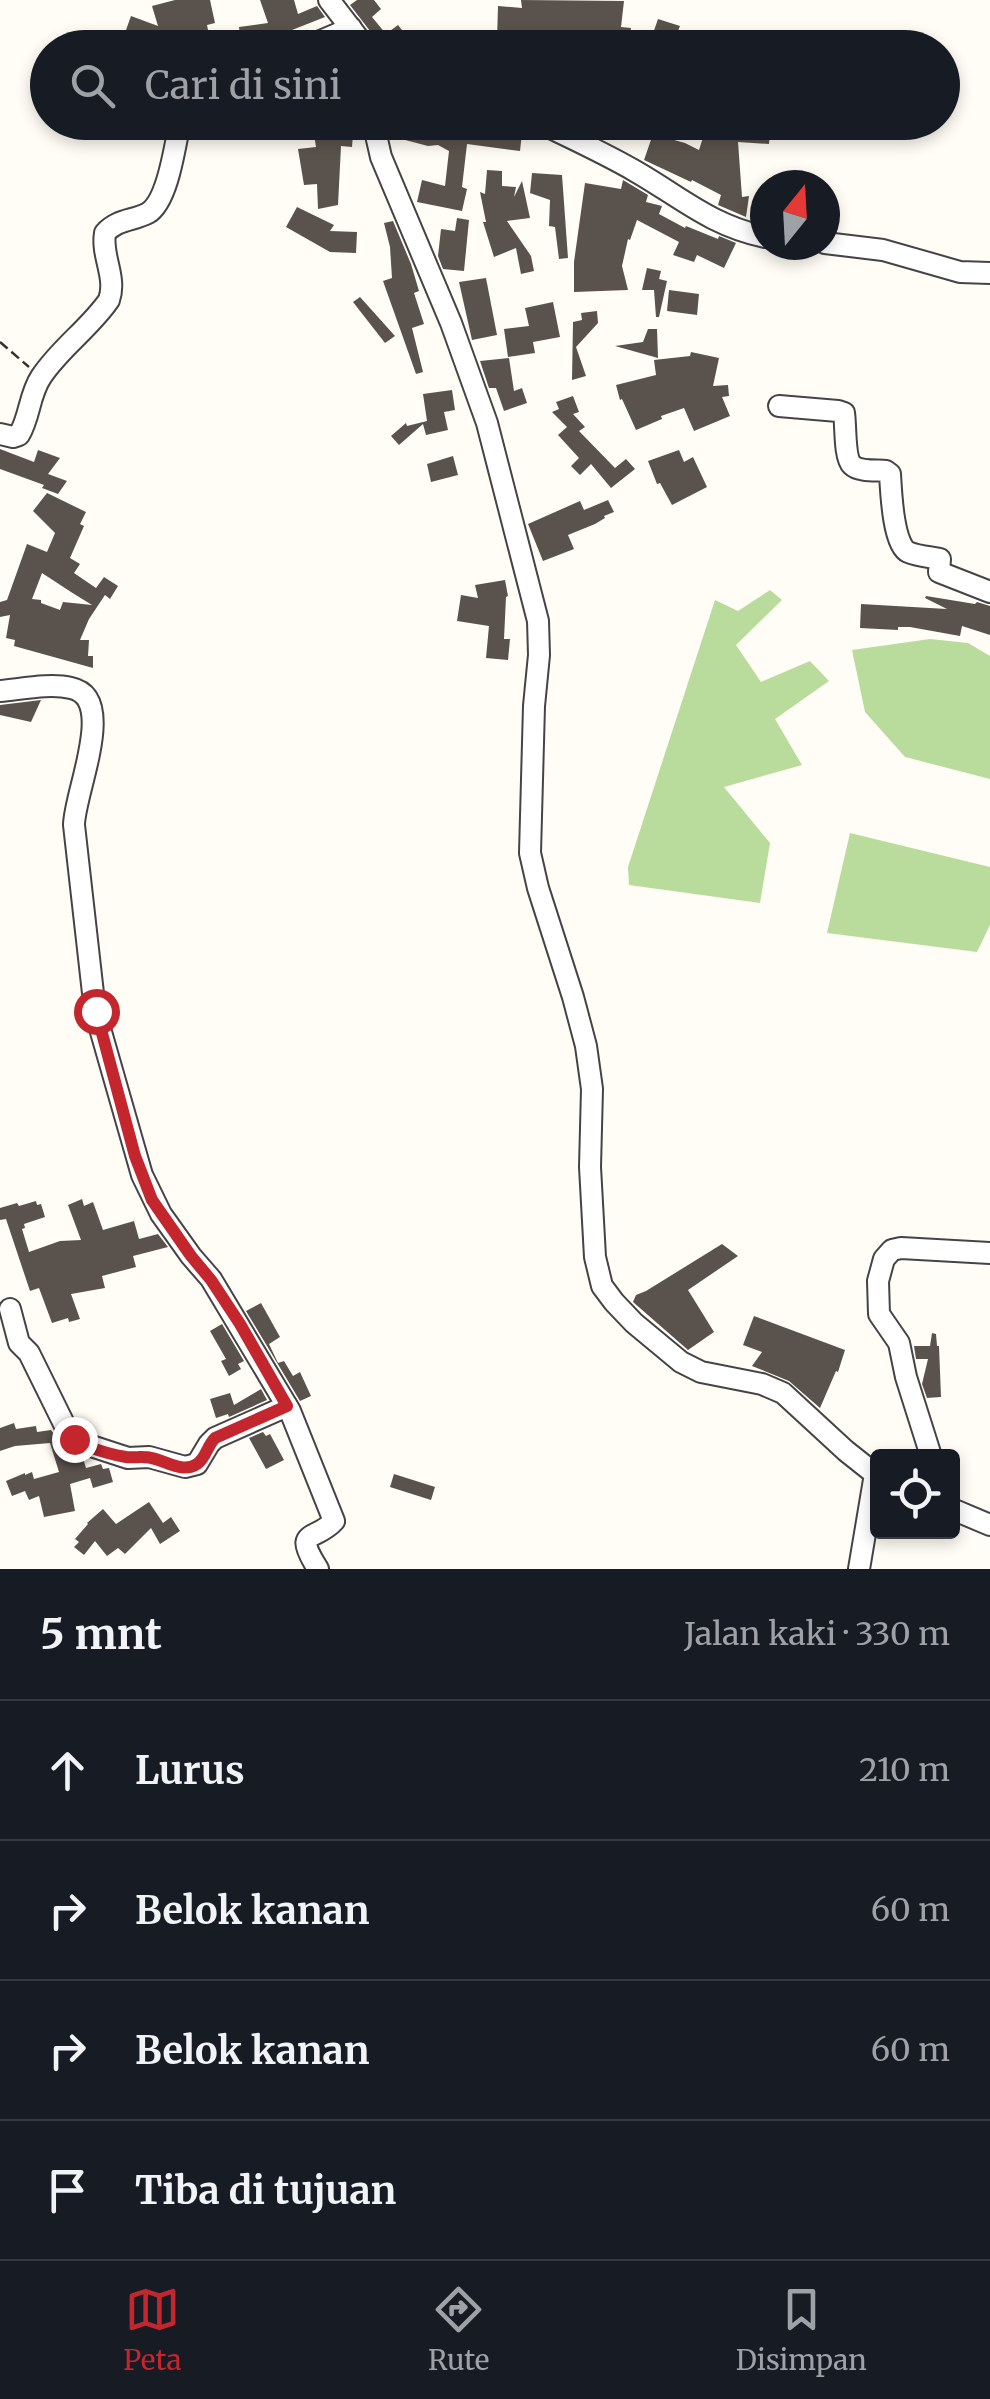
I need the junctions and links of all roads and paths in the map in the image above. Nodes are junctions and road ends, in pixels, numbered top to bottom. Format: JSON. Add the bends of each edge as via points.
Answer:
{"nodes":[{"id":1,"x":329,"y":0,"type":"edge"},
{"id":2,"x":352,"y":28,"type":"joint"},
{"id":3,"x":347,"y":30,"type":"edge"},
{"id":4,"x":176,"y":140,"type":"edge"},
{"id":5,"x":377,"y":140,"type":"edge"},
{"id":6,"x":574,"y":140,"type":"edge"},
{"id":7,"x":750,"y":233,"type":"edge"},
{"id":8,"x":840,"y":246,"type":"edge"},
{"id":9,"x":990,"y":272,"type":"edge"},
{"id":10,"x":0,"y":342,"type":"edge"},
{"id":11,"x":40,"y":378,"type":"junction"},
{"id":12,"x":778,"y":406,"type":"dead end"},
{"id":13,"x":0,"y":434,"type":"edge"},
{"id":14,"x":990,"y":592,"type":"edge"},
{"id":15,"x":0,"y":691,"type":"edge"},
{"id":16,"x":990,"y":1253,"type":"edge"},
{"id":17,"x":10,"y":1309,"type":"dead end"},
{"id":18,"x":287,"y":1406,"type":"junction"},
{"id":19,"x":929,"y":1449,"type":"edge"},
{"id":20,"x":870,"y":1469,"type":"edge"},
{"id":21,"x":870,"y":1508,"type":"edge"},
{"id":22,"x":960,"y":1512,"type":"edge"},
{"id":23,"x":990,"y":1525,"type":"edge"},
{"id":24,"x":318,"y":1569,"type":"edge"},
{"id":25,"x":859,"y":1569,"type":"edge"}],
"edges":[{"from":1,"to":2,"type":"street"},
{"from":2,"to":3,"type":"street"},
{"from":4,"to":11,"type":"street","via":[[157,205],[105,233],[109,300]]},
{"from":5,"to":20,"type":"street","via":[[487,423],[538,620],[530,853],[586,1046],[595,1257],[602,1286],[681,1362],[782,1394]]},
{"from":6,"to":7,"type":"street","via":[[703,215]]},
{"from":8,"to":9,"type":"street","via":[[960,272]]},
{"from":10,"to":11,"type":"path"},
{"from":11,"to":13,"type":"street","via":[[22,431]]},
{"from":12,"to":14,"type":"street","via":[[843,412],[851,464],[886,471],[891,482],[902,549],[940,559],[939,572]]},
{"from":15,"to":18,"type":"street","via":[[74,688],[92,706],[94,727],[74,825],[92,993],[135,1156],[152,1200],[240,1324]]},
{"from":16,"to":19,"type":"street","via":[[901,1248],[884,1259],[879,1314],[899,1344]]},
{"from":17,"to":18,"type":"street","via":[[20,1346],[67,1430],[86,1446],[190,1467],[215,1438]]},
{"from":18,"to":24,"type":"street","via":[[334,1520],[307,1539]]},
{"from":21,"to":25,"type":"street"},
{"from":22,"to":23,"type":"street"}]}
